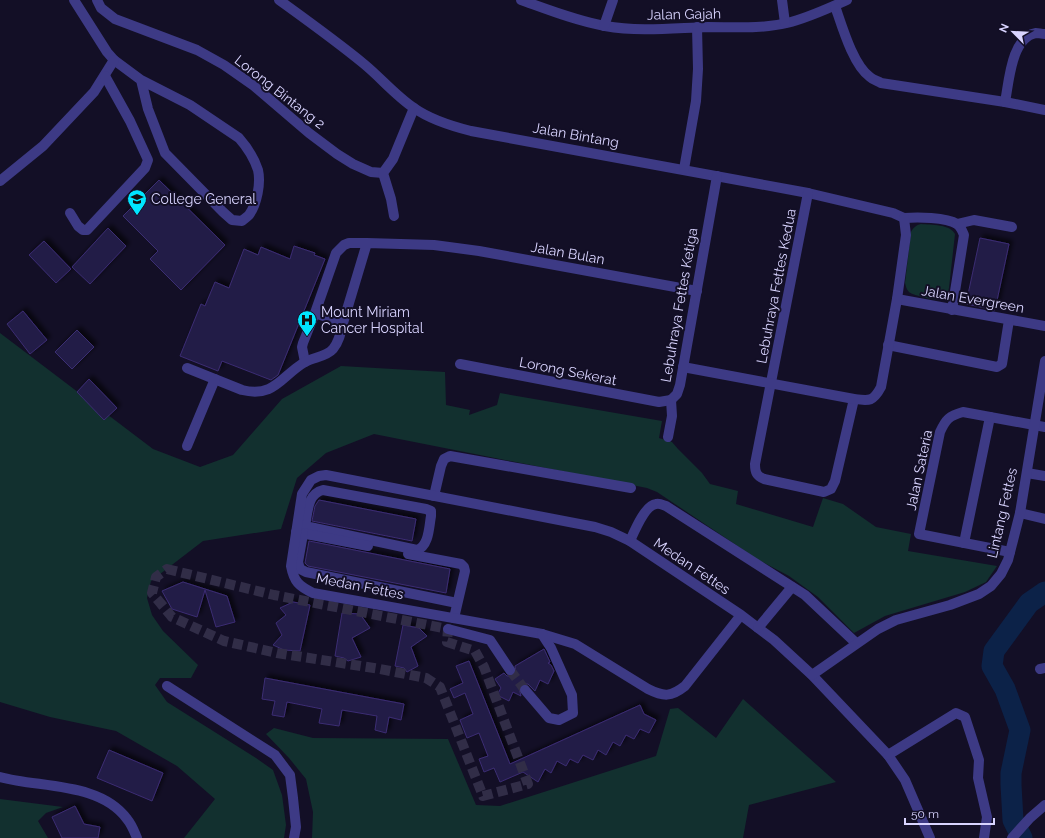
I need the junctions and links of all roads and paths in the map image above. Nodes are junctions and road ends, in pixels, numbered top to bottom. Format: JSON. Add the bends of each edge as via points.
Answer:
{"nodes":[{"id":1,"x":74,"y":0,"type":"edge"},
{"id":2,"x":97,"y":0,"type":"edge"},
{"id":3,"x":278,"y":0,"type":"edge"},
{"id":4,"x":521,"y":0,"type":"edge"},
{"id":5,"x":613,"y":0,"type":"edge"},
{"id":6,"x":782,"y":0,"type":"edge"},
{"id":7,"x":847,"y":0,"type":"edge"},
{"id":8,"x":834,"y":6,"type":"junction"},
{"id":9,"x":785,"y":23,"type":"junction"},
{"id":10,"x":604,"y":26,"type":"junction"},
{"id":11,"x":697,"y":27,"type":"junction"},
{"id":12,"x":1045,"y":34,"type":"edge"},
{"id":13,"x":114,"y":60,"type":"junction"},
{"id":14,"x":105,"y":76,"type":"junction"},
{"id":15,"x":140,"y":80,"type":"junction"},
{"id":16,"x":1005,"y":102,"type":"junction"},
{"id":17,"x":414,"y":108,"type":"junction"},
{"id":18,"x":1045,"y":110,"type":"edge"},
{"id":19,"x":684,"y":169,"type":"junction"},
{"id":20,"x":384,"y":173,"type":"junction"},
{"id":21,"x":717,"y":176,"type":"junction"},
{"id":22,"x":0,"y":181,"type":"edge"},
{"id":23,"x":808,"y":193,"type":"junction"},
{"id":24,"x":70,"y":213,"type":"dead end"},
{"id":25,"x":394,"y":216,"type":"dead end"},
{"id":26,"x":904,"y":218,"type":"junction"},
{"id":27,"x":957,"y":224,"type":"junction"},
{"id":28,"x":1012,"y":228,"type":"dead end"},
{"id":29,"x":367,"y":243,"type":"junction"},
{"id":30,"x":696,"y":291,"type":"junction"},
{"id":31,"x":897,"y":299,"type":"junction"},
{"id":32,"x":952,"y":310,"type":"junction"},
{"id":33,"x":315,"y":313,"type":"junction"},
{"id":34,"x":1009,"y":320,"type":"junction"},
{"id":35,"x":343,"y":323,"type":"junction"},
{"id":36,"x":1045,"y":326,"type":"edge"},
{"id":37,"x":888,"y":345,"type":"junction"},
{"id":38,"x":1045,"y":361,"type":"edge"},
{"id":39,"x":305,"y":362,"type":"junction"},
{"id":40,"x":460,"y":364,"type":"dead end"},
{"id":41,"x":683,"y":367,"type":"junction"},
{"id":42,"x":187,"y":368,"type":"dead end"},
{"id":43,"x":215,"y":379,"type":"junction"},
{"id":44,"x":771,"y":384,"type":"junction"},
{"id":45,"x":854,"y":399,"type":"junction"},
{"id":46,"x":671,"y":400,"type":"junction"},
{"id":47,"x":990,"y":416,"type":"junction"},
{"id":48,"x":1034,"y":425,"type":"junction"},
{"id":49,"x":1045,"y":428,"type":"edge"},
{"id":50,"x":668,"y":437,"type":"dead end"},
{"id":51,"x":187,"y":446,"type":"dead end"},
{"id":52,"x":1027,"y":473,"type":"junction"},
{"id":53,"x":1045,"y":476,"type":"edge"},
{"id":54,"x":381,"y":486,"type":"junction"},
{"id":55,"x":632,"y":488,"type":"dead end"},
{"id":56,"x":434,"y":496,"type":"junction"},
{"id":57,"x":379,"y":501,"type":"junction"},
{"id":58,"x":1020,"y":514,"type":"junction"},
{"id":59,"x":1045,"y":519,"type":"edge"},
{"id":60,"x":300,"y":533,"type":"junction"},
{"id":61,"x":630,"y":541,"type":"junction"},
{"id":62,"x":964,"y":543,"type":"junction"},
{"id":63,"x":1010,"y":552,"type":"junction"},
{"id":64,"x":792,"y":586,"type":"junction"},
{"id":65,"x":457,"y":603,"type":"junction"},
{"id":66,"x":741,"y":615,"type":"junction"},
{"id":67,"x":454,"y":618,"type":"junction"},
{"id":68,"x":758,"y":628,"type":"junction"},
{"id":69,"x":448,"y":629,"type":"dead end"},
{"id":70,"x":542,"y":634,"type":"junction"},
{"id":71,"x":856,"y":643,"type":"junction"},
{"id":72,"x":510,"y":670,"type":"tunnel mouth"},
{"id":73,"x":812,"y":675,"type":"junction"},
{"id":74,"x":167,"y":686,"type":"dead end"},
{"id":75,"x":525,"y":690,"type":"tunnel mouth"},
{"id":76,"x":888,"y":755,"type":"junction"},
{"id":77,"x":0,"y":777,"type":"edge"},
{"id":78,"x":1045,"y":805,"type":"edge"},
{"id":79,"x":137,"y":838,"type":"edge"},
{"id":80,"x":294,"y":838,"type":"edge"},
{"id":81,"x":930,"y":838,"type":"edge"},
{"id":82,"x":984,"y":838,"type":"edge"},
{"id":83,"x":1012,"y":838,"type":"edge"}],
"edges":[{"from":1,"to":13,"type":"street"},
{"from":2,"to":20,"type":"street","name":"Lorong Bintang 2","via":[[101,8],[115,19],[197,50],[224,65],[254,86],[337,154],[371,172]]},
{"from":3,"to":17,"type":"street","name":"Jalan Bintang","via":[[365,64]]},
{"from":4,"to":10,"type":"street","name":"Jalan Gajah"},
{"from":5,"to":10,"type":"street"},
{"from":6,"to":9,"type":"street"},
{"from":7,"to":8,"type":"street","name":"Jalan Gajah"},
{"from":8,"to":9,"type":"street","name":"Jalan Gajah"},
{"from":8,"to":16,"type":"street","via":[[851,49],[860,66],[870,77],[881,83]]},
{"from":9,"to":11,"type":"street","name":"Jalan Gajah"},
{"from":10,"to":11,"type":"street","name":"Jalan Gajah","via":[[637,29]]},
{"from":11,"to":19,"type":"street","via":[[696,101]]},
{"from":12,"to":16,"type":"street","via":[[1036,33],[1028,36],[1014,53]]},
{"from":13,"to":14,"type":"street"},
{"from":13,"to":15,"type":"street"},
{"from":14,"to":22,"type":"street","via":[[94,92],[43,146]]},
{"from":14,"to":24,"type":"street","via":[[148,160],[145,168],[88,230],[78,226]]},
{"from":15,"to":15,"type":"street","via":[[190,105],[244,144],[258,171],[258,189],[254,203],[242,221],[232,220],[165,153]]},
{"from":16,"to":18,"type":"street"},
{"from":17,"to":19,"type":"street","name":"Jalan Bintang","via":[[438,121],[471,130]]},
{"from":17,"to":20,"type":"street","via":[[393,159]]},
{"from":19,"to":21,"type":"street","name":"Jalan Bintang"},
{"from":20,"to":25,"type":"street"},
{"from":21,"to":23,"type":"street","name":"Jalan Bintang"},
{"from":21,"to":30,"type":"street","name":"Lebuhraya Fettes Ketiga"},
{"from":23,"to":26,"type":"street","name":"Jalan Bintang","via":[[893,213]]},
{"from":23,"to":44,"type":"street","name":"Lebuhraya Fettes Kedua"},
{"from":26,"to":27,"type":"street","via":[[938,219]]},
{"from":26,"to":31,"type":"street","via":[[906,235]]},
{"from":27,"to":28,"type":"street","via":[[974,220]]},
{"from":27,"to":32,"type":"street","via":[[964,235]]},
{"from":29,"to":30,"type":"street","name":"Jalan Bulan","via":[[479,251]]},
{"from":29,"to":33,"type":"street","name":"Jalan Bulan","via":[[349,243],[336,253]]},
{"from":29,"to":35,"type":"street"},
{"from":30,"to":41,"type":"street","name":"Lebuhraya Fettes Ketiga"},
{"from":31,"to":32,"type":"street","name":"Jalan Evergreen"},
{"from":31,"to":37,"type":"street"},
{"from":32,"to":34,"type":"street","name":"Jalan Evergreen"},
{"from":33,"to":35,"type":"street"},
{"from":33,"to":39,"type":"street","name":"Jalan Bulan","via":[[302,347]]},
{"from":34,"to":36,"type":"street","name":"Jalan Evergreen"},
{"from":34,"to":37,"type":"street","via":[[1002,364],[997,367]]},
{"from":35,"to":39,"type":"street","via":[[339,340],[332,351]]},
{"from":37,"to":45,"type":"street","via":[[881,387],[877,394],[866,401]]},
{"from":38,"to":48,"type":"street","name":"Lintang Fettes"},
{"from":39,"to":43,"type":"street","via":[[271,389],[264,391],[250,392]]},
{"from":40,"to":46,"type":"street","name":"Lorong Sekerat","via":[[659,402]]},
{"from":41,"to":44,"type":"street"},
{"from":41,"to":46,"type":"street","name":"Lebuhraya Fettes Ketiga","via":[[677,394]]},
{"from":42,"to":43,"type":"street"},
{"from":43,"to":51,"type":"street"},
{"from":44,"to":45,"type":"street"},
{"from":44,"to":45,"type":"street","name":"Lebuhraya Fettes Kedua","via":[[755,464],[757,476],[764,480],[824,492],[830,489],[835,481]]},
{"from":46,"to":50,"type":"street","name":"Lebuhraya Fettes Ketiga","via":[[672,416]]},
{"from":47,"to":48,"type":"street","name":"Jalan Sateria"},
{"from":47,"to":62,"type":"street"},
{"from":47,"to":62,"type":"street","name":"Jalan Sateria","via":[[963,412],[945,421],[940,432],[919,534]]},
{"from":48,"to":49,"type":"street","name":"Jalan Sateria"},
{"from":48,"to":52,"type":"street","name":"Lintang Fettes"},
{"from":52,"to":53,"type":"street"},
{"from":52,"to":58,"type":"street","name":"Lintang Fettes"},
{"from":54,"to":56,"type":"street","name":"Medan Fettes"},
{"from":54,"to":57,"type":"street"},
{"from":54,"to":60,"type":"street","name":"Medan Fettes","via":[[326,475],[311,480],[302,494]]},
{"from":55,"to":56,"type":"street","via":[[450,456],[444,459],[441,466]]},
{"from":56,"to":61,"type":"street","name":"Medan Fettes","via":[[595,527]]},
{"from":57,"to":57,"type":"street","via":[[323,490],[317,492],[311,498],[305,526],[417,550],[422,548],[431,511]]},
{"from":58,"to":59,"type":"street"},
{"from":58,"to":63,"type":"street","name":"Lintang Fettes"},
{"from":60,"to":65,"type":"street","via":[[298,562],[300,569],[306,572]]},
{"from":60,"to":65,"type":"street","via":[[461,564],[465,571]]},
{"from":60,"to":67,"type":"street","name":"Medan Fettes","via":[[292,566],[298,584],[305,589],[313,593]]},
{"from":61,"to":64,"type":"street","via":[[645,512],[651,505],[661,504]]},
{"from":61,"to":66,"type":"street","name":"Medan Fettes"},
{"from":62,"to":63,"type":"street"},
{"from":63,"to":71,"type":"street","name":"Lintang Fettes","via":[[1000,574],[991,586],[979,594],[896,620]]},
{"from":64,"to":68,"type":"street"},
{"from":64,"to":71,"type":"street","via":[[809,598]]},
{"from":65,"to":67,"type":"street"},
{"from":66,"to":68,"type":"street","name":"Medan Fettes"},
{"from":66,"to":70,"type":"street","name":"Medan Fettes","via":[[685,686],[667,695],[657,694],[575,644]]},
{"from":67,"to":70,"type":"street","name":"Medan Fettes"},
{"from":68,"to":73,"type":"street","name":"Medan Fettes"},
{"from":69,"to":72,"type":"street","via":[[490,640]]},
{"from":70,"to":75,"type":"street","via":[[572,695],[573,713],[559,720],[549,718]]},
{"from":71,"to":73,"type":"street","name":"Lintang Fettes"},
{"from":73,"to":76,"type":"street","name":"Medan Fettes"},
{"from":74,"to":80,"type":"street","via":[[275,755],[290,776],[296,827]]},
{"from":76,"to":81,"type":"street","name":"Medan Fettes","via":[[905,780]]},
{"from":76,"to":82,"type":"street","via":[[956,713],[965,717],[979,760],[978,778],[987,817]]},
{"from":77,"to":79,"type":"street","via":[[84,792],[103,799],[127,818]]},
{"from":78,"to":83,"type":"street"}]}
